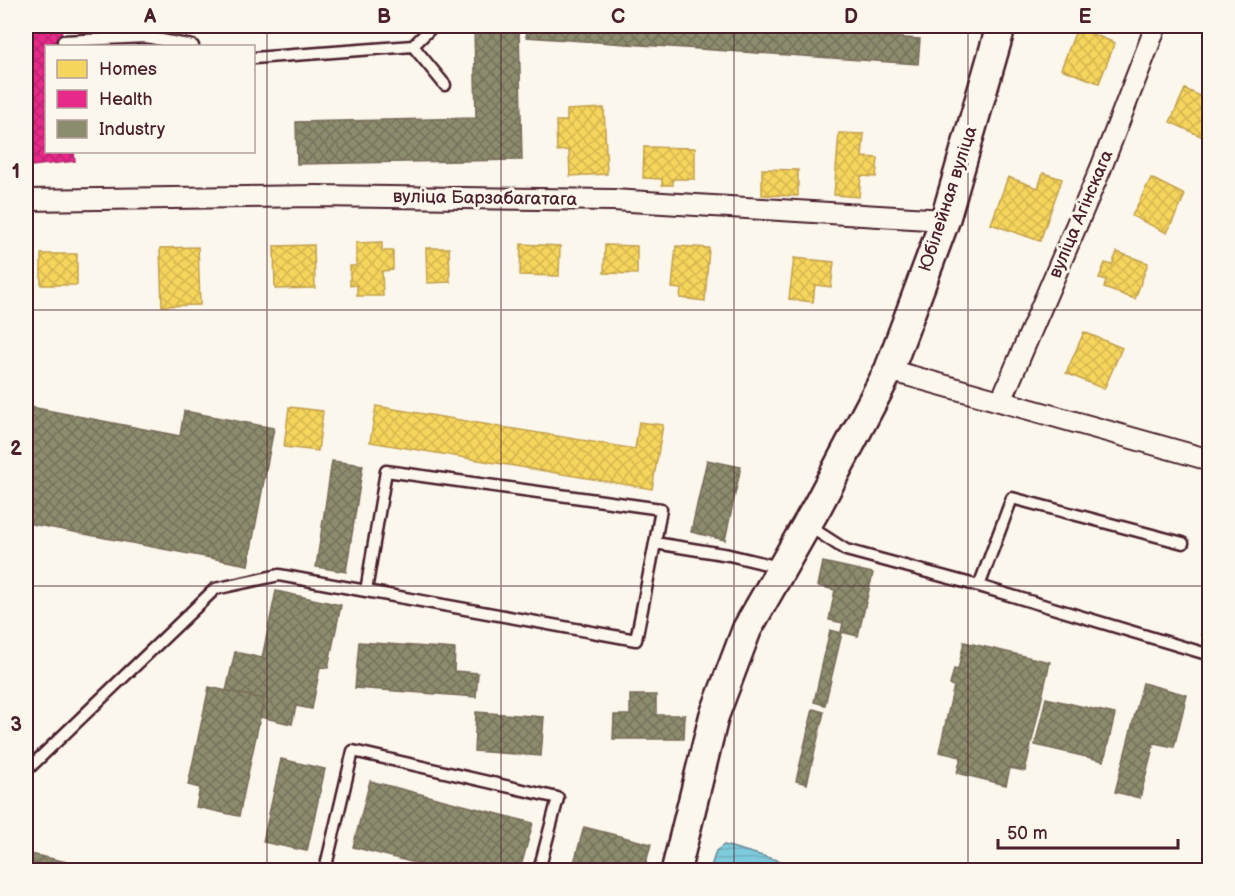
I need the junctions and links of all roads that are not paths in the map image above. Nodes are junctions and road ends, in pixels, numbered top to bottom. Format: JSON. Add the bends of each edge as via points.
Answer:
{"nodes":[{"id":1,"x":433,"y":26,"type":"edge"},
{"id":2,"x":1001,"y":26,"type":"edge"},
{"id":3,"x":1156,"y":26,"type":"edge"},
{"id":4,"x":63,"y":42,"type":"dead end"},
{"id":5,"x":189,"y":45,"type":"edge"},
{"id":6,"x":413,"y":46,"type":"junction"},
{"id":7,"x":255,"y":58,"type":"edge"},
{"id":8,"x":445,"y":85,"type":"dead end"},
{"id":9,"x":26,"y":200,"type":"edge"},
{"id":10,"x":945,"y":220,"type":"junction"},
{"id":11,"x":889,"y":370,"type":"junction"},
{"id":12,"x":1001,"y":401,"type":"junction"},
{"id":13,"x":1209,"y":460,"type":"edge"},
{"id":14,"x":807,"y":524,"type":"junction"},
{"id":15,"x":655,"y":543,"type":"junction"},
{"id":16,"x":1183,"y":543,"type":"dead end"},
{"id":17,"x":782,"y":568,"type":"junction"},
{"id":18,"x":979,"y":586,"type":"junction"},
{"id":19,"x":366,"y":591,"type":"junction"},
{"id":20,"x":1209,"y":655,"type":"edge"},
{"id":21,"x":26,"y":771,"type":"edge"},
{"id":22,"x":325,"y":870,"type":"edge"},
{"id":23,"x":539,"y":870,"type":"edge"},
{"id":24,"x":676,"y":870,"type":"edge"}],
"edges":[{"from":1,"to":6,"type":"lane"},
{"from":2,"to":10,"type":"street","name":"Юбілейная вуліца"},
{"from":3,"to":12,"type":"street","name":"вуліца Агінскага","via":[[1101,168]]},
{"from":4,"to":5,"type":"lane","via":[[146,37]]},
{"from":6,"to":7,"type":"lane"},
{"from":6,"to":8,"type":"lane"},
{"from":9,"to":10,"type":"street","name":"вуліца Барзабагатага","via":[[316,196],[613,200]]},
{"from":10,"to":11,"type":"street","name":"Юбілейная вуліца"},
{"from":11,"to":12,"type":"street"},
{"from":11,"to":14,"type":"street","name":"Юбілейная вуліца"},
{"from":12,"to":13,"type":"street"},
{"from":14,"to":17,"type":"street","name":"Юбілейная вуліца"},
{"from":14,"to":18,"type":"lane","via":[[846,550]]},
{"from":15,"to":17,"type":"lane"},
{"from":15,"to":19,"type":"lane","via":[[636,640]]},
{"from":15,"to":19,"type":"lane","via":[[661,509],[386,471]]},
{"from":16,"to":18,"type":"lane","via":[[1012,498]]},
{"from":17,"to":24,"type":"street","name":"Юбілейная вуліца","via":[[747,629],[714,716]]},
{"from":18,"to":20,"type":"lane"},
{"from":19,"to":21,"type":"lane","via":[[279,575],[215,589]]},
{"from":22,"to":23,"type":"lane","via":[[353,751],[558,798]]}]}
